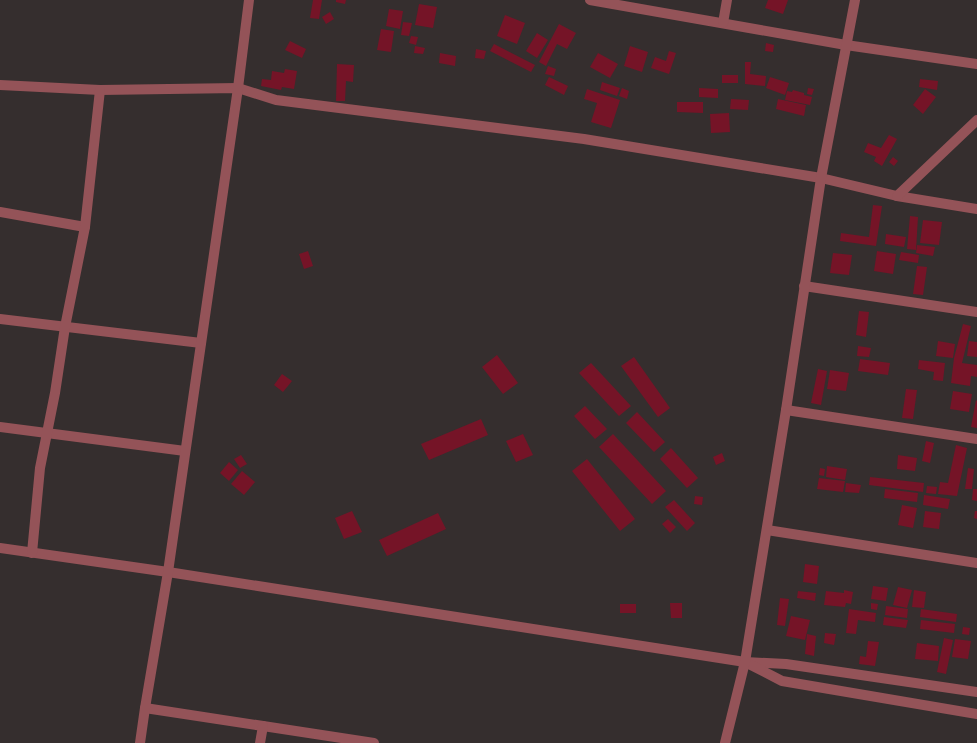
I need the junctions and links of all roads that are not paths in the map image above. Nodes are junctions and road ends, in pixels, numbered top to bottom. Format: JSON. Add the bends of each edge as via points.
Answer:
{"nodes":[{"id":1,"x":249,"y":0,"type":"edge"},
{"id":2,"x":590,"y":0,"type":"edge"},
{"id":3,"x":727,"y":0,"type":"edge"},
{"id":4,"x":855,"y":0,"type":"edge"},
{"id":5,"x":724,"y":23,"type":"junction"},
{"id":6,"x":846,"y":45,"type":"junction"},
{"id":7,"x":977,"y":64,"type":"edge"},
{"id":8,"x":0,"y":85,"type":"edge"},
{"id":9,"x":238,"y":88,"type":"junction"},
{"id":10,"x":100,"y":90,"type":"junction"},
{"id":11,"x":977,"y":120,"type":"edge"},
{"id":12,"x":821,"y":178,"type":"junction"},
{"id":13,"x":897,"y":196,"type":"junction"},
{"id":14,"x":977,"y":208,"type":"edge"},
{"id":15,"x":0,"y":212,"type":"edge"},
{"id":16,"x":85,"y":227,"type":"junction"},
{"id":17,"x":804,"y":286,"type":"junction"},
{"id":18,"x":977,"y":312,"type":"edge"},
{"id":19,"x":0,"y":318,"type":"edge"},
{"id":20,"x":65,"y":327,"type":"junction"},
{"id":21,"x":201,"y":343,"type":"junction"},
{"id":22,"x":786,"y":410,"type":"junction"},
{"id":23,"x":0,"y":427,"type":"edge"},
{"id":24,"x":46,"y":434,"type":"junction"},
{"id":25,"x":977,"y":439,"type":"edge"},
{"id":26,"x":185,"y":451,"type":"junction"},
{"id":27,"x":767,"y":530,"type":"junction"},
{"id":28,"x":0,"y":548,"type":"edge"},
{"id":29,"x":32,"y":553,"type":"junction"},
{"id":30,"x":977,"y":564,"type":"edge"},
{"id":31,"x":168,"y":572,"type":"junction"},
{"id":32,"x":745,"y":662,"type":"junction"},
{"id":33,"x":977,"y":692,"type":"edge"},
{"id":34,"x":144,"y":708,"type":"junction"},
{"id":35,"x":977,"y":714,"type":"edge"},
{"id":36,"x":263,"y":726,"type":"junction"},
{"id":37,"x":140,"y":743,"type":"edge"},
{"id":38,"x":260,"y":743,"type":"edge"},
{"id":39,"x":374,"y":743,"type":"edge"},
{"id":40,"x":725,"y":743,"type":"edge"}],
"edges":[{"from":1,"to":9,"type":"street"},
{"from":2,"to":5,"type":"street"},
{"from":3,"to":5,"type":"street"},
{"from":4,"to":6,"type":"street"},
{"from":5,"to":6,"type":"street"},
{"from":6,"to":7,"type":"street"},
{"from":6,"to":12,"type":"street"},
{"from":8,"to":10,"type":"street"},
{"from":9,"to":10,"type":"street"},
{"from":9,"to":12,"type":"street","via":[[276,100],[584,139]]},
{"from":9,"to":21,"type":"street"},
{"from":10,"to":16,"type":"street"},
{"from":11,"to":13,"type":"street"},
{"from":12,"to":13,"type":"street"},
{"from":12,"to":17,"type":"street"},
{"from":13,"to":14,"type":"street"},
{"from":15,"to":16,"type":"street"},
{"from":16,"to":20,"type":"street"},
{"from":17,"to":18,"type":"street"},
{"from":17,"to":22,"type":"street"},
{"from":19,"to":20,"type":"street"},
{"from":20,"to":21,"type":"street"},
{"from":20,"to":24,"type":"street"},
{"from":21,"to":26,"type":"street"},
{"from":22,"to":25,"type":"street"},
{"from":22,"to":27,"type":"street"},
{"from":23,"to":24,"type":"street"},
{"from":24,"to":26,"type":"street"},
{"from":24,"to":29,"type":"street"},
{"from":26,"to":31,"type":"street"},
{"from":27,"to":30,"type":"street"},
{"from":27,"to":32,"type":"street"},
{"from":28,"to":29,"type":"street"},
{"from":29,"to":31,"type":"street"},
{"from":31,"to":32,"type":"street"},
{"from":31,"to":34,"type":"street"},
{"from":32,"to":33,"type":"street","via":[[786,664]]},
{"from":32,"to":35,"type":"street","via":[[782,681]]},
{"from":32,"to":40,"type":"street"},
{"from":34,"to":36,"type":"street"},
{"from":34,"to":37,"type":"street"},
{"from":36,"to":38,"type":"street"},
{"from":36,"to":39,"type":"street"}]}
